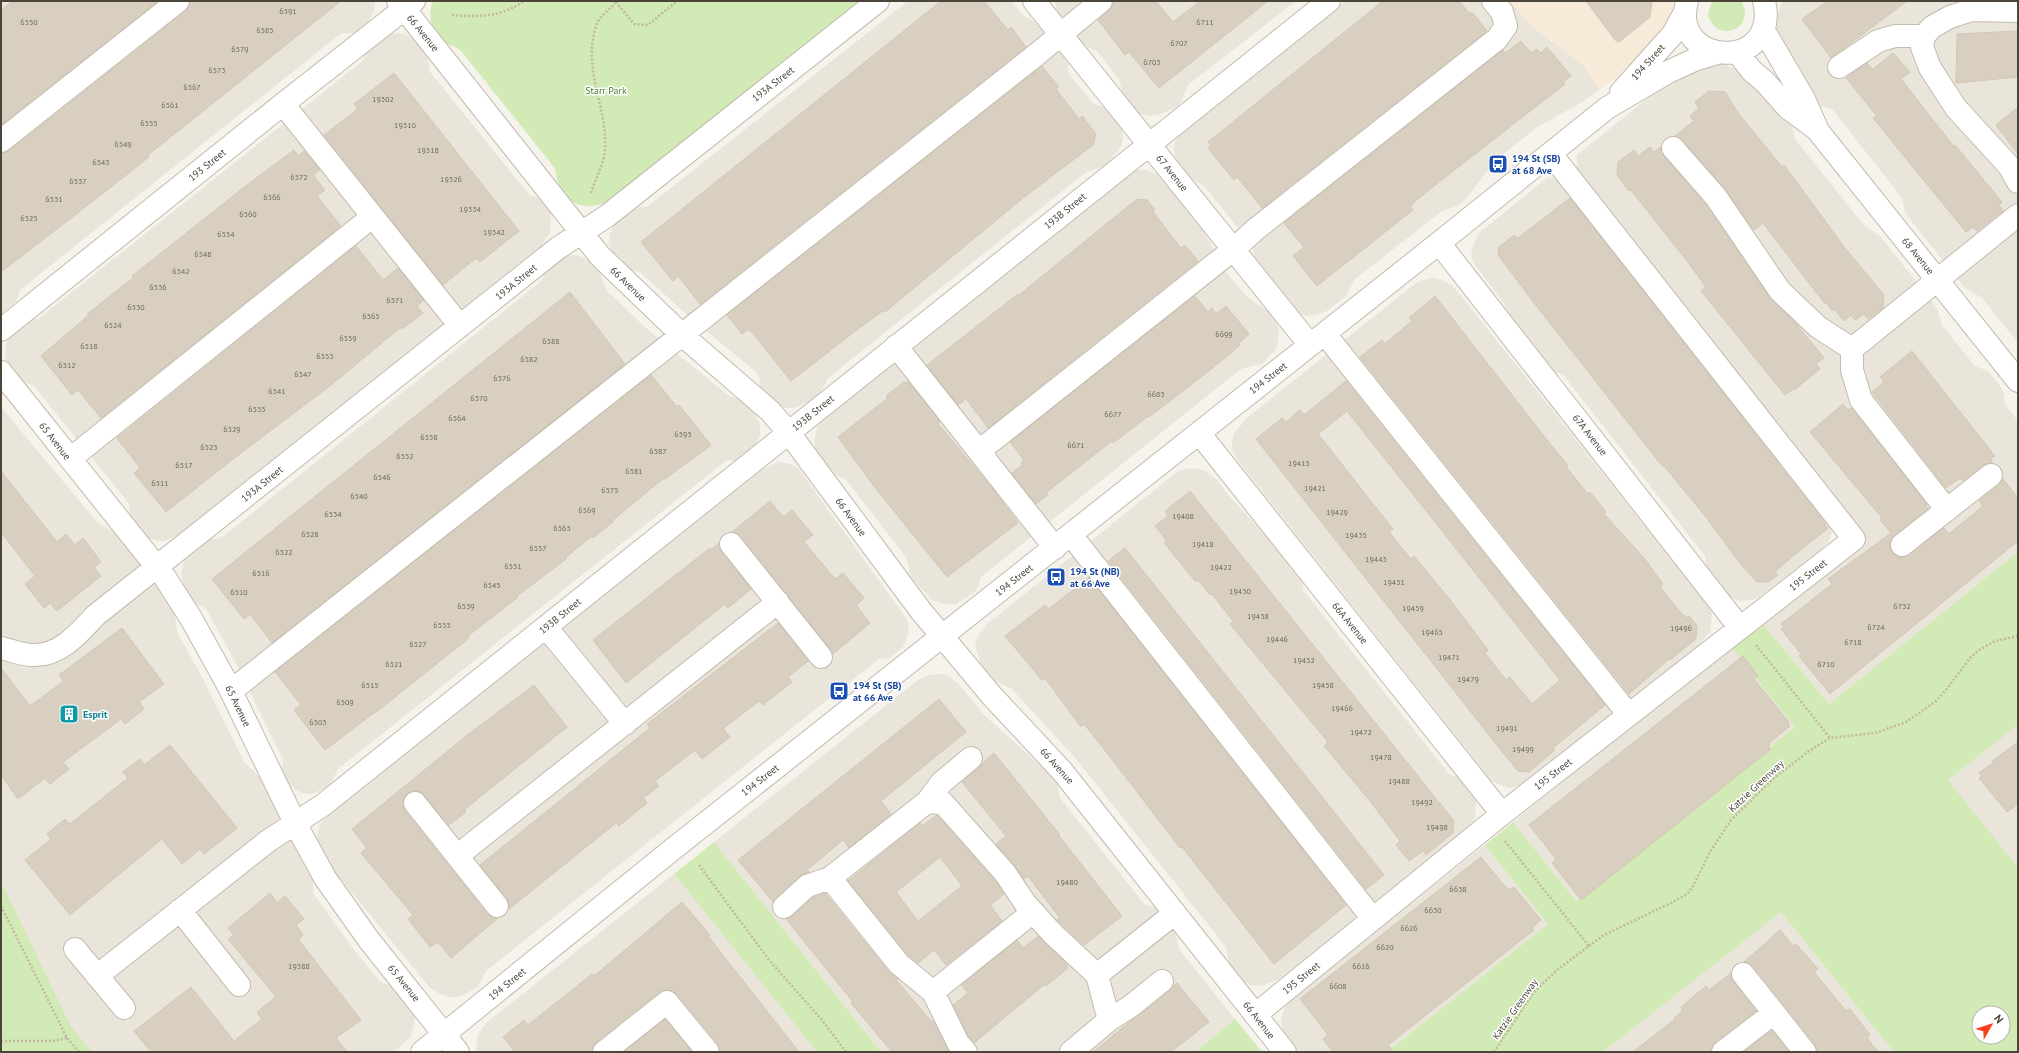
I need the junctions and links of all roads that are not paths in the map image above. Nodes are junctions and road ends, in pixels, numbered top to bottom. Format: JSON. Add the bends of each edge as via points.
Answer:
{"nodes":[{"id":1,"x":178,"y":1,"type":"edge"},
{"id":2,"x":878,"y":1,"type":"edge"},
{"id":3,"x":1034,"y":1,"type":"edge"},
{"id":4,"x":1101,"y":1,"type":"edge"},
{"id":5,"x":1329,"y":1,"type":"edge"},
{"id":6,"x":1493,"y":1,"type":"edge"},
{"id":7,"x":1766,"y":2,"type":"edge"},
{"id":8,"x":405,"y":4,"type":"edge"},
{"id":9,"x":1686,"y":6,"type":"edge"},
{"id":10,"x":2018,"y":11,"type":"edge"},
{"id":11,"x":1763,"y":29,"type":"junction"},
{"id":12,"x":1061,"y":34,"type":"junction"},
{"id":13,"x":1924,"y":36,"type":"junction"},
{"id":14,"x":1727,"y":53,"type":"junction"},
{"id":15,"x":1839,"y":67,"type":"dead end"},
{"id":16,"x":283,"y":104,"type":"junction"},
{"id":17,"x":1607,"y":108,"type":"junction"},
{"id":18,"x":1818,"y":131,"type":"junction"},
{"id":19,"x":1,"y":141,"type":"edge"},
{"id":20,"x":1148,"y":144,"type":"junction"},
{"id":21,"x":1673,"y":148,"type":"dead end"},
{"id":22,"x":1552,"y":154,"type":"junction"},
{"id":23,"x":2018,"y":182,"type":"edge"},
{"id":24,"x":2018,"y":215,"type":"edge"},
{"id":25,"x":372,"y":217,"type":"junction"},
{"id":26,"x":581,"y":232,"type":"junction"},
{"id":27,"x":1439,"y":243,"type":"junction"},
{"id":28,"x":1234,"y":249,"type":"junction"},
{"id":29,"x":1937,"y":279,"type":"junction"},
{"id":30,"x":460,"y":326,"type":"junction"},
{"id":31,"x":1,"y":330,"type":"edge"},
{"id":32,"x":681,"y":334,"type":"junction"},
{"id":33,"x":1318,"y":339,"type":"junction"},
{"id":34,"x":896,"y":346,"type":"junction"},
{"id":35,"x":1852,"y":349,"type":"junction"},
{"id":36,"x":1,"y":372,"type":"edge"},
{"id":37,"x":2018,"y":381,"type":"edge"},
{"id":38,"x":789,"y":433,"type":"junction"},
{"id":39,"x":1199,"y":433,"type":"junction"},
{"id":40,"x":979,"y":451,"type":"junction"},
{"id":41,"x":70,"y":459,"type":"junction"},
{"id":42,"x":1991,"y":475,"type":"dead end"},
{"id":43,"x":1947,"y":510,"type":"junction"},
{"id":44,"x":1063,"y":542,"type":"junction"},
{"id":45,"x":731,"y":544,"type":"dead end"},
{"id":46,"x":1902,"y":545,"type":"dead end"},
{"id":47,"x":157,"y":567,"type":"junction"},
{"id":48,"x":778,"y":602,"type":"junction"},
{"id":49,"x":546,"y":627,"type":"junction"},
{"id":50,"x":1747,"y":635,"type":"junction"},
{"id":51,"x":942,"y":636,"type":"junction"},
{"id":52,"x":1,"y":648,"type":"edge"},
{"id":53,"x":821,"y":657,"type":"dead end"},
{"id":54,"x":231,"y":692,"type":"junction"},
{"id":55,"x":1629,"y":715,"type":"junction"},
{"id":56,"x":624,"y":724,"type":"junction"},
{"id":57,"x":971,"y":758,"type":"dead end"},
{"id":58,"x":927,"y":802,"type":"junction"},
{"id":59,"x":415,"y":803,"type":"dead end"},
{"id":60,"x":1502,"y":814,"type":"junction"},
{"id":61,"x":295,"y":823,"type":"junction"},
{"id":62,"x":457,"y":856,"type":"junction"},
{"id":63,"x":830,"y":878,"type":"junction"},
{"id":64,"x":497,"y":906,"type":"dead end"},
{"id":65,"x":784,"y":907,"type":"dead end"},
{"id":66,"x":180,"y":910,"type":"junction"},
{"id":67,"x":1033,"y":912,"type":"junction"},
{"id":68,"x":1175,"y":913,"type":"junction"},
{"id":69,"x":1373,"y":919,"type":"junction"},
{"id":70,"x":75,"y":949,"type":"dead end"},
{"id":71,"x":1743,"y":974,"type":"dead end"},
{"id":72,"x":1097,"y":975,"type":"junction"},
{"id":73,"x":97,"y":976,"type":"junction"},
{"id":74,"x":1162,"y":981,"type":"dead end"},
{"id":75,"x":239,"y":985,"type":"dead end"},
{"id":76,"x":933,"y":992,"type":"junction"},
{"id":77,"x":124,"y":1008,"type":"dead end"},
{"id":78,"x":1774,"y":1013,"type":"junction"},
{"id":79,"x":1255,"y":1014,"type":"junction"},
{"id":80,"x":1109,"y":1020,"type":"junction"},
{"id":81,"x":444,"y":1034,"type":"junction"},
{"id":82,"x":422,"y":1052,"type":"edge"},
{"id":83,"x":458,"y":1052,"type":"edge"},
{"id":84,"x":604,"y":1052,"type":"edge"},
{"id":85,"x":708,"y":1052,"type":"edge"},
{"id":86,"x":966,"y":1052,"type":"edge"},
{"id":87,"x":1071,"y":1052,"type":"edge"},
{"id":88,"x":1285,"y":1052,"type":"edge"},
{"id":89,"x":1723,"y":1052,"type":"edge"},
{"id":90,"x":1804,"y":1052,"type":"edge"}],
"edges":[{"from":1,"to":19,"type":"street"},
{"from":2,"to":26,"type":"street","name":"193A Street","via":[[607,216]]},
{"from":3,"to":12,"type":"street","name":"67 Avenue"},
{"from":4,"to":12,"type":"street"},
{"from":5,"to":20,"type":"street","name":"193B Street"},
{"from":6,"to":28,"type":"street","via":[[1502,12],[1506,26],[1497,39]]},
{"from":7,"to":11,"type":"street"},
{"from":8,"to":16,"type":"street","name":"193 Street"},
{"from":8,"to":26,"type":"street","name":"66 Avenue"},
{"from":9,"to":14,"type":"street","name":"68 Avenue","via":[[1687,27],[1695,40],[1707,49]]},
{"from":9,"to":17,"type":"street","name":"194 Street","via":[[1673,34]]},
{"from":10,"to":13,"type":"street","via":[[1972,10],[1950,17],[1932,27]]},
{"from":11,"to":14,"type":"street","name":"194 Street","via":[[1751,46]]},
{"from":11,"to":18,"type":"street","name":"68 Avenue","via":[[1804,99]]},
{"from":12,"to":20,"type":"street","name":"67 Avenue"},
{"from":12,"to":32,"type":"street"},
{"from":13,"to":15,"type":"street","via":[[1895,36],[1878,41]]},
{"from":13,"to":23,"type":"street","via":[[1922,47],[1930,68],[1956,108],[2009,166]]},
{"from":14,"to":17,"type":"street","name":"194 Street","via":[[1687,63]]},
{"from":14,"to":18,"type":"street","name":"68 Avenue","via":[[1788,108]]},
{"from":16,"to":25,"type":"street"},
{"from":16,"to":31,"type":"street","name":"193 Street"},
{"from":17,"to":22,"type":"street","name":"194 Street"},
{"from":18,"to":29,"type":"street","name":"68 Avenue"},
{"from":20,"to":28,"type":"street","name":"67 Avenue"},
{"from":20,"to":34,"type":"street","name":"193B Street"},
{"from":21,"to":35,"type":"street","via":[[1716,197],[1780,291],[1818,327]]},
{"from":22,"to":27,"type":"street","name":"194 Street"},
{"from":22,"to":50,"type":"street","name":"195 Street","via":[[1854,539]]},
{"from":24,"to":29,"type":"street"},
{"from":25,"to":30,"type":"street"},
{"from":25,"to":41,"type":"street"},
{"from":26,"to":30,"type":"street","name":"193A Street"},
{"from":26,"to":32,"type":"street","name":"66 Avenue","via":[[616,274]]},
{"from":27,"to":33,"type":"street","name":"194 Street"},
{"from":27,"to":50,"type":"street","name":"67A Avenue"},
{"from":28,"to":33,"type":"street","name":"67 Avenue"},
{"from":28,"to":40,"type":"street"},
{"from":29,"to":35,"type":"street"},
{"from":29,"to":37,"type":"street","name":"68 Avenue"},
{"from":30,"to":47,"type":"street","name":"193A Street"},
{"from":32,"to":38,"type":"street","name":"66 Avenue","via":[[770,411]]},
{"from":32,"to":54,"type":"street"},
{"from":33,"to":39,"type":"street","name":"194 Street"},
{"from":33,"to":55,"type":"street","name":"67 Avenue"},
{"from":34,"to":38,"type":"street","name":"193B Street"},
{"from":34,"to":40,"type":"street"},
{"from":35,"to":43,"type":"street","via":[[1852,370],[1861,400]]},
{"from":36,"to":41,"type":"street","name":"65 Avenue"},
{"from":38,"to":49,"type":"street","name":"193B Street"},
{"from":38,"to":51,"type":"street","name":"66 Avenue"},
{"from":39,"to":44,"type":"street","name":"194 Street"},
{"from":39,"to":60,"type":"street","name":"66A Avenue"},
{"from":40,"to":44,"type":"street"},
{"from":41,"to":47,"type":"street","name":"65 Avenue"},
{"from":42,"to":43,"type":"street"},
{"from":43,"to":46,"type":"street"},
{"from":44,"to":51,"type":"street","name":"194 Street"},
{"from":44,"to":69,"type":"street"},
{"from":45,"to":48,"type":"street"},
{"from":47,"to":52,"type":"street","name":"193A Street","via":[[96,615],[76,636],[56,651],[34,656]]},
{"from":47,"to":54,"type":"street","name":"65 Avenue","via":[[192,620]]},
{"from":48,"to":53,"type":"street"},
{"from":48,"to":56,"type":"street"},
{"from":49,"to":56,"type":"street"},
{"from":49,"to":61,"type":"street","name":"193B Street","via":[[323,805]]},
{"from":50,"to":55,"type":"street","name":"195 Street"},
{"from":51,"to":68,"type":"street","name":"66 Avenue","via":[[992,696],[1062,770]]},
{"from":51,"to":81,"type":"street","name":"194 Street"},
{"from":54,"to":61,"type":"street","name":"65 Avenue"},
{"from":55,"to":60,"type":"street","name":"195 Street"},
{"from":56,"to":62,"type":"street"},
{"from":57,"to":58,"type":"street","via":[[941,783]]},
{"from":58,"to":63,"type":"street"},
{"from":58,"to":67,"type":"street","via":[[943,803],[1005,873],[1024,903]]},
{"from":59,"to":62,"type":"street"},
{"from":60,"to":69,"type":"street","name":"195 Street"},
{"from":61,"to":66,"type":"street","name":"193B Street","via":[[268,840]]},
{"from":61,"to":81,"type":"street","name":"65 Avenue","via":[[325,878],[369,940]]},
{"from":62,"to":64,"type":"street"},
{"from":63,"to":65,"type":"street","via":[[807,886]]},
{"from":63,"to":76,"type":"street","via":[[899,964]]},
{"from":66,"to":73,"type":"street","name":"193B Street"},
{"from":66,"to":75,"type":"street"},
{"from":67,"to":72,"type":"street"},
{"from":67,"to":76,"type":"street"},
{"from":68,"to":72,"type":"street"},
{"from":68,"to":79,"type":"street","name":"66 Avenue"},
{"from":69,"to":79,"type":"street","name":"195 Street"},
{"from":70,"to":73,"type":"street"},
{"from":71,"to":78,"type":"street"},
{"from":72,"to":80,"type":"street"},
{"from":73,"to":77,"type":"street"},
{"from":74,"to":80,"type":"street"},
{"from":76,"to":86,"type":"street","via":[[958,1043]]},
{"from":78,"to":89,"type":"street"},
{"from":78,"to":90,"type":"street"},
{"from":79,"to":88,"type":"street","name":"66 Avenue"},
{"from":80,"to":87,"type":"street"},
{"from":81,"to":82,"type":"street","name":"194 Street"},
{"from":81,"to":83,"type":"street","name":"65 Avenue"},
{"from":84,"to":85,"type":"street","via":[[668,1002]]}]}
